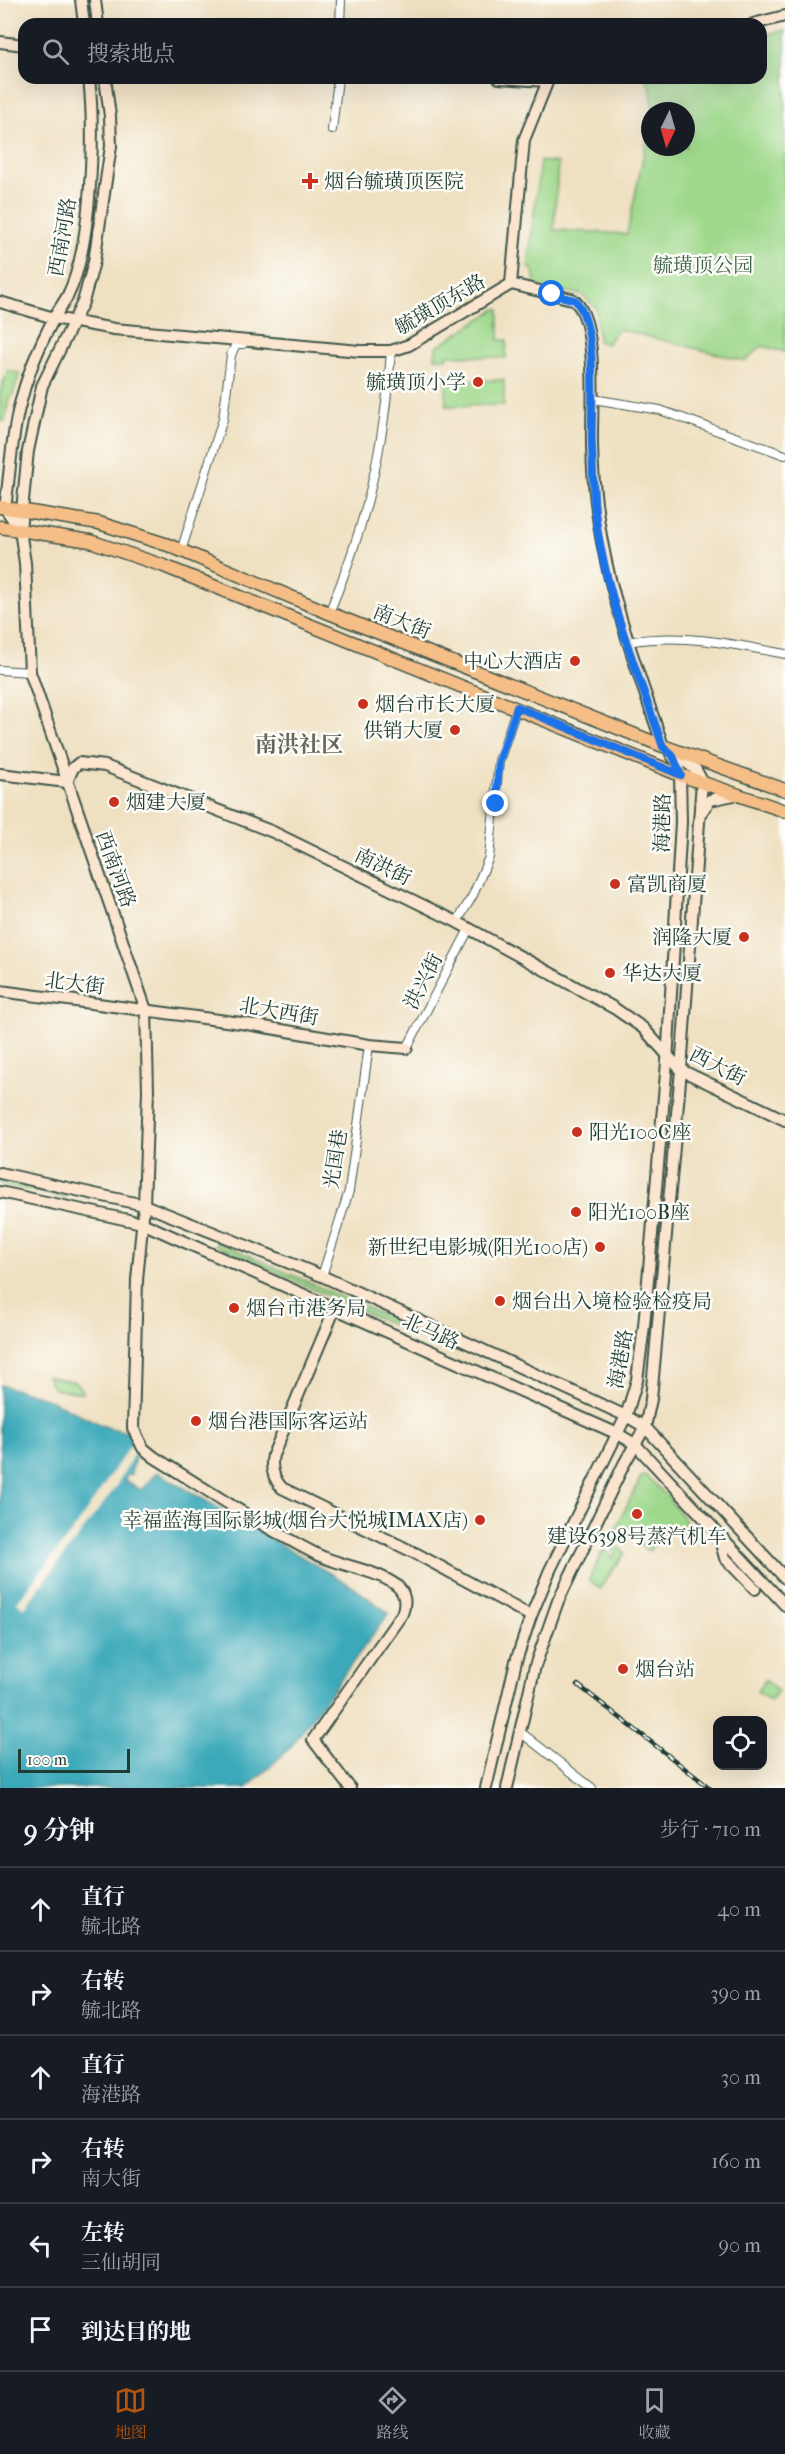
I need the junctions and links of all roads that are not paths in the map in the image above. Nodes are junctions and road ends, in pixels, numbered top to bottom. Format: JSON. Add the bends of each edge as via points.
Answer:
{"nodes":[{"id":1,"x":81,"y":0,"type":"edge"},
{"id":2,"x":95,"y":0,"type":"edge"},
{"id":3,"x":341,"y":0,"type":"edge"},
{"id":4,"x":785,"y":16,"type":"edge"},
{"id":5,"x":83,"y":18,"type":"edge"},
{"id":6,"x":97,"y":18,"type":"edge"},
{"id":7,"x":340,"y":18,"type":"edge"},
{"id":8,"x":767,"y":20,"type":"edge"},
{"id":9,"x":0,"y":42,"type":"edge"},
{"id":10,"x":18,"y":44,"type":"edge"},
{"id":11,"x":90,"y":84,"type":"edge"},
{"id":12,"x":106,"y":84,"type":"edge"},
{"id":13,"x":337,"y":84,"type":"edge"},
{"id":14,"x":546,"y":84,"type":"edge"},
{"id":15,"x":332,"y":130,"type":"dead end"},
{"id":16,"x":511,"y":284,"type":"junction"},
{"id":17,"x":0,"y":302,"type":"edge"},
{"id":18,"x":54,"y":318,"type":"junction"},
{"id":19,"x":71,"y":322,"type":"junction"},
{"id":20,"x":307,"y":346,"type":"junction"},
{"id":21,"x":391,"y":351,"type":"junction"},
{"id":22,"x":593,"y":399,"type":"junction"},
{"id":23,"x":785,"y":455,"type":"edge"},
{"id":24,"x":3,"y":507,"type":"edge"},
{"id":25,"x":20,"y":510,"type":"junction"},
{"id":26,"x":0,"y":527,"type":"edge"},
{"id":27,"x":20,"y":530,"type":"junction"},
{"id":28,"x":181,"y":551,"type":"junction"},
{"id":29,"x":329,"y":613,"type":"junction"},
{"id":30,"x":626,"y":642,"type":"junction"},
{"id":31,"x":785,"y":654,"type":"edge"},
{"id":32,"x":0,"y":670,"type":"edge"},
{"id":33,"x":30,"y":672,"type":"junction"},
{"id":34,"x":517,"y":707,"type":"junction"},
{"id":35,"x":663,"y":747,"type":"junction"},
{"id":36,"x":0,"y":774,"type":"edge"},
{"id":37,"x":681,"y":775,"type":"junction"},
{"id":38,"x":702,"y":781,"type":"junction"},
{"id":39,"x":67,"y":782,"type":"junction"},
{"id":40,"x":785,"y":790,"type":"edge"},
{"id":41,"x":742,"y":795,"type":"junction"},
{"id":42,"x":785,"y":811,"type":"edge"},
{"id":43,"x":700,"y":816,"type":"junction"},
{"id":44,"x":457,"y":922,"type":"junction"},
{"id":45,"x":469,"y":929,"type":"junction"},
{"id":46,"x":0,"y":991,"type":"edge"},
{"id":47,"x":146,"y":1010,"type":"junction"},
{"id":48,"x":369,"y":1045,"type":"junction"},
{"id":49,"x":407,"y":1048,"type":"joint"},
{"id":50,"x":667,"y":1058,"type":"junction"},
{"id":51,"x":681,"y":1070,"type":"junction"},
{"id":52,"x":785,"y":1120,"type":"edge"},
{"id":53,"x":0,"y":1173,"type":"edge"},
{"id":54,"x":0,"y":1192,"type":"edge"},
{"id":55,"x":144,"y":1205,"type":"junction"},
{"id":56,"x":142,"y":1224,"type":"junction"},
{"id":57,"x":322,"y":1276,"type":"junction"},
{"id":58,"x":335,"y":1308,"type":"junction"},
{"id":59,"x":626,"y":1416,"type":"junction"},
{"id":60,"x":645,"y":1427,"type":"junction"},
{"id":61,"x":618,"y":1434,"type":"junction"},
{"id":62,"x":635,"y":1444,"type":"junction"},
{"id":63,"x":719,"y":1537,"type":"junction"},
{"id":64,"x":785,"y":1578,"type":"edge"},
{"id":65,"x":755,"y":1589,"type":"dead end"},
{"id":66,"x":785,"y":1605,"type":"edge"},
{"id":67,"x":531,"y":1616,"type":"junction"},
{"id":68,"x":519,"y":1731,"type":"junction"},
{"id":69,"x":350,"y":1788,"type":"edge"},
{"id":70,"x":486,"y":1788,"type":"edge"},
{"id":71,"x":507,"y":1788,"type":"edge"},
{"id":72,"x":592,"y":1788,"type":"edge"}],
"edges":[{"from":1,"to":5,"type":"main road"},
{"from":2,"to":6,"type":"main road"},
{"from":3,"to":7,"type":"street"},
{"from":4,"to":8,"type":"main road"},
{"from":9,"to":10,"type":"main road"},
{"from":11,"to":18,"type":"main road","name":"西南河路","via":[[93,128],[85,227],[69,294]]},
{"from":12,"to":19,"type":"main road","name":"西南河路","via":[[111,136],[106,190],[94,262],[83,302]]},
{"from":13,"to":15,"type":"street"},
{"from":14,"to":16,"type":"main road","name":"毓璜顶东路","via":[[524,140]]},
{"from":16,"to":21,"type":"main road","name":"毓璜顶东路","via":[[409,345]]},
{"from":16,"to":22,"type":"main road","name":"海港路","via":[[579,304],[588,331]]},
{"from":17,"to":18,"type":"main road","name":"毓璜顶东路"},
{"from":18,"to":19,"type":"main road","name":"毓璜顶东路"},
{"from":18,"to":24,"type":"main road","name":"西南河路","via":[[18,410]]},
{"from":19,"to":20,"type":"main road","name":"毓璜顶东路"},
{"from":19,"to":25,"type":"main road","name":"西南河路","via":[[42,386]]},
{"from":20,"to":21,"type":"main road","name":"毓璜顶东路"},
{"from":20,"to":28,"type":"street","via":[[234,347],[223,419]]},
{"from":21,"to":29,"type":"street","via":[[386,417],[375,478],[361,530]]},
{"from":22,"to":23,"type":"street","via":[[660,410]]},
{"from":22,"to":30,"type":"main road","name":"海港路","via":[[595,512]]},
{"from":24,"to":25,"type":"main road","name":"南大街"},
{"from":24,"to":27,"type":"main road","name":"西南河路"},
{"from":25,"to":27,"type":"main road","name":"西南河路"},
{"from":25,"to":28,"type":"main road","name":"南大街","via":[[99,523]]},
{"from":26,"to":27,"type":"main road","name":"南大街"},
{"from":27,"to":33,"type":"main road","name":"西南河路","via":[[26,563]]},
{"from":27,"to":34,"type":"main road","name":"南大街","via":[[90,542],[155,562]]},
{"from":28,"to":29,"type":"main road","name":"南大街"},
{"from":29,"to":35,"type":"main road","name":"南大街"},
{"from":30,"to":31,"type":"street","via":[[681,637],[710,639]]},
{"from":30,"to":35,"type":"main road","name":"海港路"},
{"from":32,"to":33,"type":"street"},
{"from":33,"to":39,"type":"main road","name":"西南河路"},
{"from":34,"to":37,"type":"main road","name":"南大街"},
{"from":34,"to":44,"type":"street","via":[[499,762],[489,857]]},
{"from":35,"to":37,"type":"main road","name":"海港路","via":[[673,756]]},
{"from":35,"to":38,"type":"main road","via":[[686,759]]},
{"from":35,"to":40,"type":"main road","name":"南大街"},
{"from":36,"to":39,"type":"main road"},
{"from":37,"to":38,"type":"main road","name":"南大街"},
{"from":37,"to":50,"type":"main road","name":"海港路"},
{"from":38,"to":41,"type":"main road","name":"南大街"},
{"from":38,"to":43,"type":"main road","name":"海港路"},
{"from":39,"to":44,"type":"main road","name":"南洪街","via":[[72,768],[79,763],[105,766],[273,832]]},
{"from":39,"to":47,"type":"main road","name":"西南河路"},
{"from":41,"to":42,"type":"main road","name":"南大街"},
{"from":41,"to":43,"type":"main road","via":[[710,800]]},
{"from":43,"to":51,"type":"main road","name":"海港路"},
{"from":44,"to":45,"type":"main road","name":"南洪街"},
{"from":45,"to":49,"type":"street","name":"洪兴街"},
{"from":45,"to":50,"type":"main road","name":"南洪街","via":[[614,1008],[643,1028]]},
{"from":46,"to":47,"type":"main road","name":"北大街"},
{"from":47,"to":48,"type":"main road","name":"北大西街"},
{"from":47,"to":55,"type":"main road","name":"西南河路"},
{"from":48,"to":49,"type":"main road","name":"北大西街"},
{"from":48,"to":57,"type":"street","name":"光国巷","via":[[349,1191]]},
{"from":50,"to":51,"type":"main road","name":"西大街"},
{"from":50,"to":59,"type":"main road","name":"海港路","via":[[644,1326],[637,1380]]},
{"from":51,"to":52,"type":"main road","name":"西大街"},
{"from":51,"to":60,"type":"main road","name":"海港路","via":[[651,1399]]},
{"from":53,"to":55,"type":"main road","name":"北马路"},
{"from":54,"to":56,"type":"main road","name":"北马路"},
{"from":55,"to":56,"type":"main road","name":"西南河路"},
{"from":55,"to":57,"type":"main road","name":"北马路"},
{"from":56,"to":58,"type":"main road","name":"北马路"},
{"from":56,"to":69,"type":"main road","name":"西南河路","via":[[133,1428],[143,1448],[264,1525],[326,1559],[395,1584],[404,1596],[405,1608],[394,1627],[313,1740]]},
{"from":57,"to":59,"type":"main road","name":"北马路"},
{"from":58,"to":61,"type":"main road","name":"北马路"},
{"from":58,"to":67,"type":"main road","via":[[273,1455],[272,1468],[278,1484]]},
{"from":59,"to":60,"type":"main road","name":"北马路"},
{"from":59,"to":61,"type":"main road","name":"海港路"},
{"from":60,"to":62,"type":"main road","name":"海港路"},
{"from":60,"to":64,"type":"main road","name":"北马路"},
{"from":61,"to":62,"type":"main road","name":"北马路"},
{"from":61,"to":67,"type":"main road","name":"海港路"},
{"from":62,"to":63,"type":"main road","name":"北马路"},
{"from":62,"to":68,"type":"main road","name":"海港路","via":[[558,1601],[540,1650]]},
{"from":63,"to":65,"type":"main road","via":[[725,1558]]},
{"from":63,"to":66,"type":"main road","name":"北马路"},
{"from":67,"to":70,"type":"main road","name":"海港路","via":[[516,1661]]},
{"from":68,"to":71,"type":"main road","name":"海港路"},
{"from":68,"to":72,"type":"street"}]}
